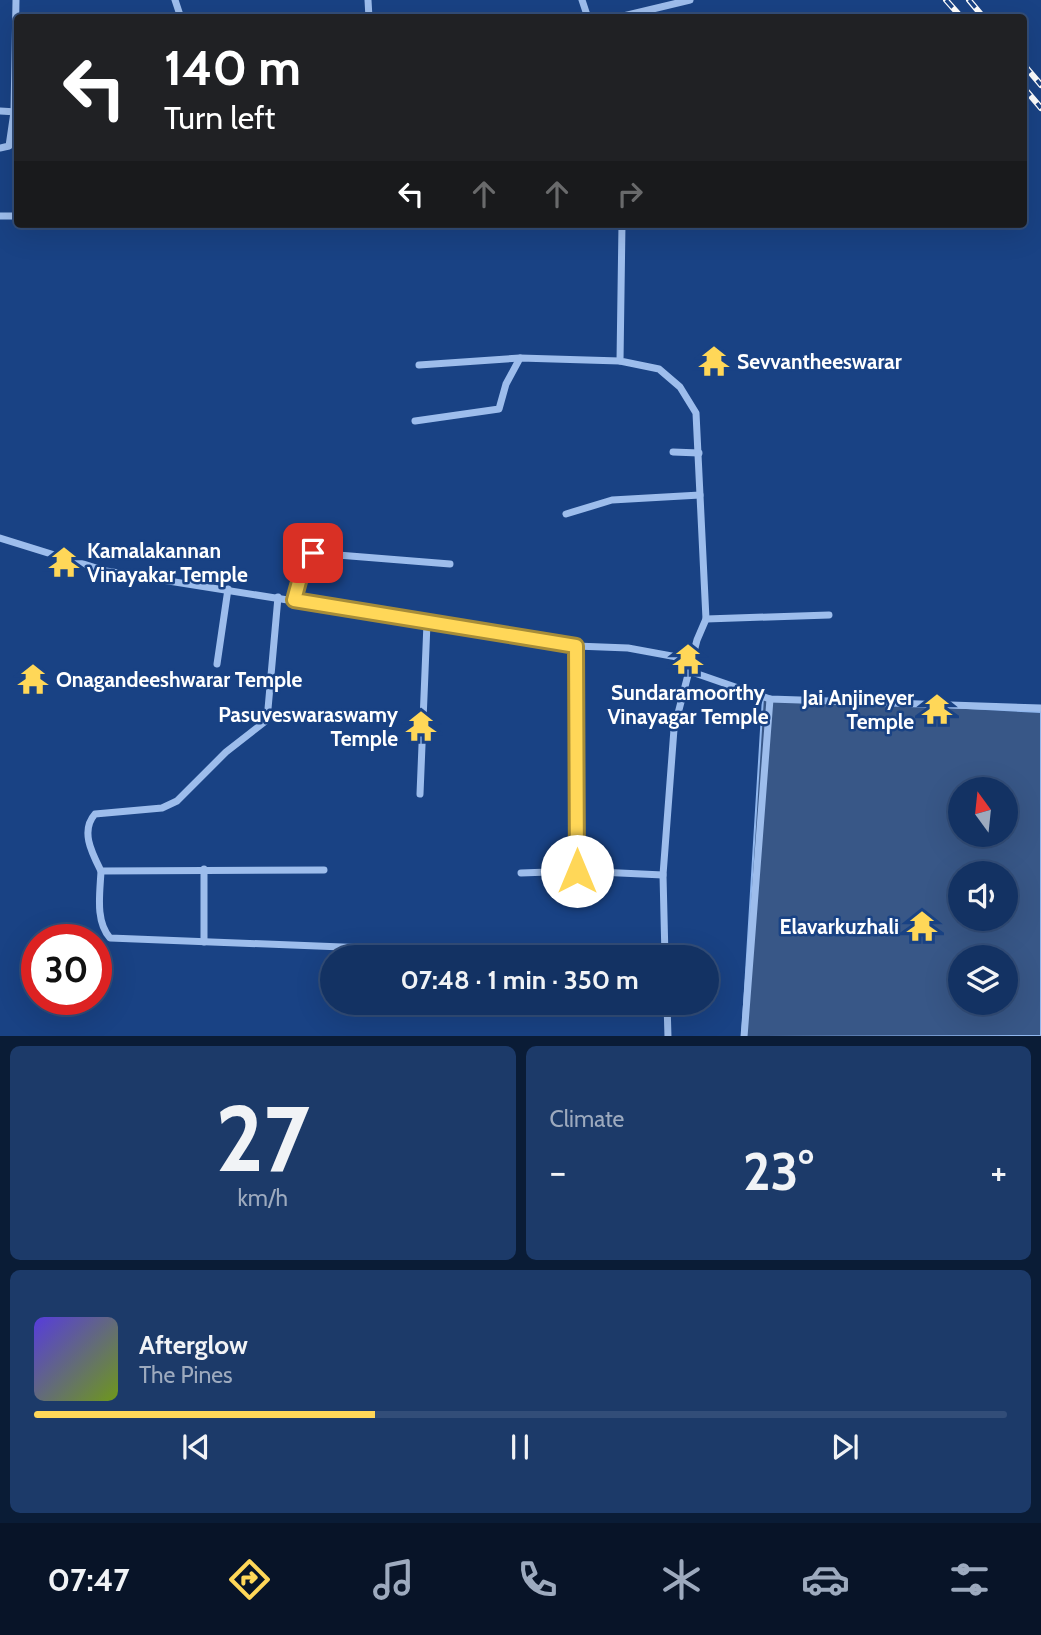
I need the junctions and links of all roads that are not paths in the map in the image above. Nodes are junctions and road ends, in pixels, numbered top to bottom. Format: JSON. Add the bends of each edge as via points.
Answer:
{"nodes":[{"id":1,"x":690,"y":0,"type":"edge"},
{"id":2,"x":632,"y":14,"type":"edge"},
{"id":3,"x":13,"y":146,"type":"edge"},
{"id":4,"x":0,"y":148,"type":"edge"},
{"id":5,"x":622,"y":228,"type":"edge"},
{"id":6,"x":520,"y":358,"type":"junction"},
{"id":7,"x":620,"y":361,"type":"junction"},
{"id":8,"x":419,"y":365,"type":"dead end"},
{"id":9,"x":415,"y":421,"type":"dead end"},
{"id":10,"x":673,"y":452,"type":"dead end"},
{"id":11,"x":699,"y":453,"type":"junction"},
{"id":12,"x":700,"y":495,"type":"junction"},
{"id":13,"x":566,"y":514,"type":"dead end"},
{"id":14,"x":0,"y":538,"type":"edge"},
{"id":15,"x":450,"y":564,"type":"dead end"},
{"id":16,"x":228,"y":589,"type":"junction"},
{"id":17,"x":278,"y":597,"type":"junction"},
{"id":18,"x":294,"y":600,"type":"junction"},
{"id":19,"x":830,"y":615,"type":"dead end"},
{"id":20,"x":706,"y":619,"type":"junction"},
{"id":21,"x":427,"y":623,"type":"junction"},
{"id":22,"x":576,"y":646,"type":"junction"},
{"id":23,"x":217,"y":664,"type":"dead end"},
{"id":24,"x":689,"y":671,"type":"junction"},
{"id":25,"x":770,"y":699,"type":"junction"},
{"id":26,"x":1041,"y":708,"type":"edge"},
{"id":27,"x":420,"y":794,"type":"dead end"},
{"id":28,"x":204,"y":870,"type":"junction"},
{"id":29,"x":324,"y":870,"type":"dead end"},
{"id":30,"x":101,"y":871,"type":"junction"},
{"id":31,"x":577,"y":871,"type":"junction"},
{"id":32,"x":521,"y":873,"type":"dead end"},
{"id":33,"x":663,"y":875,"type":"junction"},
{"id":34,"x":204,"y":942,"type":"junction"},
{"id":35,"x":665,"y":945,"type":"edge"},
{"id":36,"x":320,"y":946,"type":"edge"},
{"id":37,"x":667,"y":1015,"type":"edge"},
{"id":38,"x":668,"y":1036,"type":"edge"},
{"id":39,"x":744,"y":1036,"type":"edge"}],
"edges":[{"from":1,"to":2,"type":"street"},
{"from":3,"to":4,"type":"street"},
{"from":5,"to":7,"type":"street"},
{"from":6,"to":7,"type":"street"},
{"from":6,"to":8,"type":"street"},
{"from":6,"to":9,"type":"street","via":[[499,410]]},
{"from":7,"to":11,"type":"street","via":[[659,369],[680,387],[696,413]]},
{"from":10,"to":11,"type":"street"},
{"from":11,"to":12,"type":"street"},
{"from":12,"to":13,"type":"street","via":[[612,500]]},
{"from":12,"to":20,"type":"street"},
{"from":14,"to":16,"type":"street","via":[[106,571]]},
{"from":15,"to":18,"type":"street","via":[[313,553],[306,556]]},
{"from":16,"to":17,"type":"street"},
{"from":16,"to":23,"type":"street"},
{"from":17,"to":18,"type":"street"},
{"from":17,"to":30,"type":"street","via":[[267,720],[226,751],[177,801],[162,808],[94,814],[87,832]]},
{"from":18,"to":21,"type":"street"},
{"from":19,"to":20,"type":"street"},
{"from":20,"to":24,"type":"street"},
{"from":21,"to":22,"type":"street"},
{"from":21,"to":27,"type":"street"},
{"from":22,"to":24,"type":"street","via":[[628,648],[677,657]]},
{"from":22,"to":31,"type":"street"},
{"from":24,"to":25,"type":"street"},
{"from":24,"to":33,"type":"street","via":[[674,729]]},
{"from":25,"to":26,"type":"street"},
{"from":25,"to":39,"type":"street"},
{"from":28,"to":29,"type":"street"},
{"from":28,"to":30,"type":"street"},
{"from":28,"to":34,"type":"street"},
{"from":30,"to":34,"type":"street","via":[[100,919],[110,938]]},
{"from":31,"to":32,"type":"street"},
{"from":31,"to":33,"type":"street"},
{"from":33,"to":35,"type":"street"},
{"from":34,"to":36,"type":"street"},
{"from":37,"to":38,"type":"street"}]}
